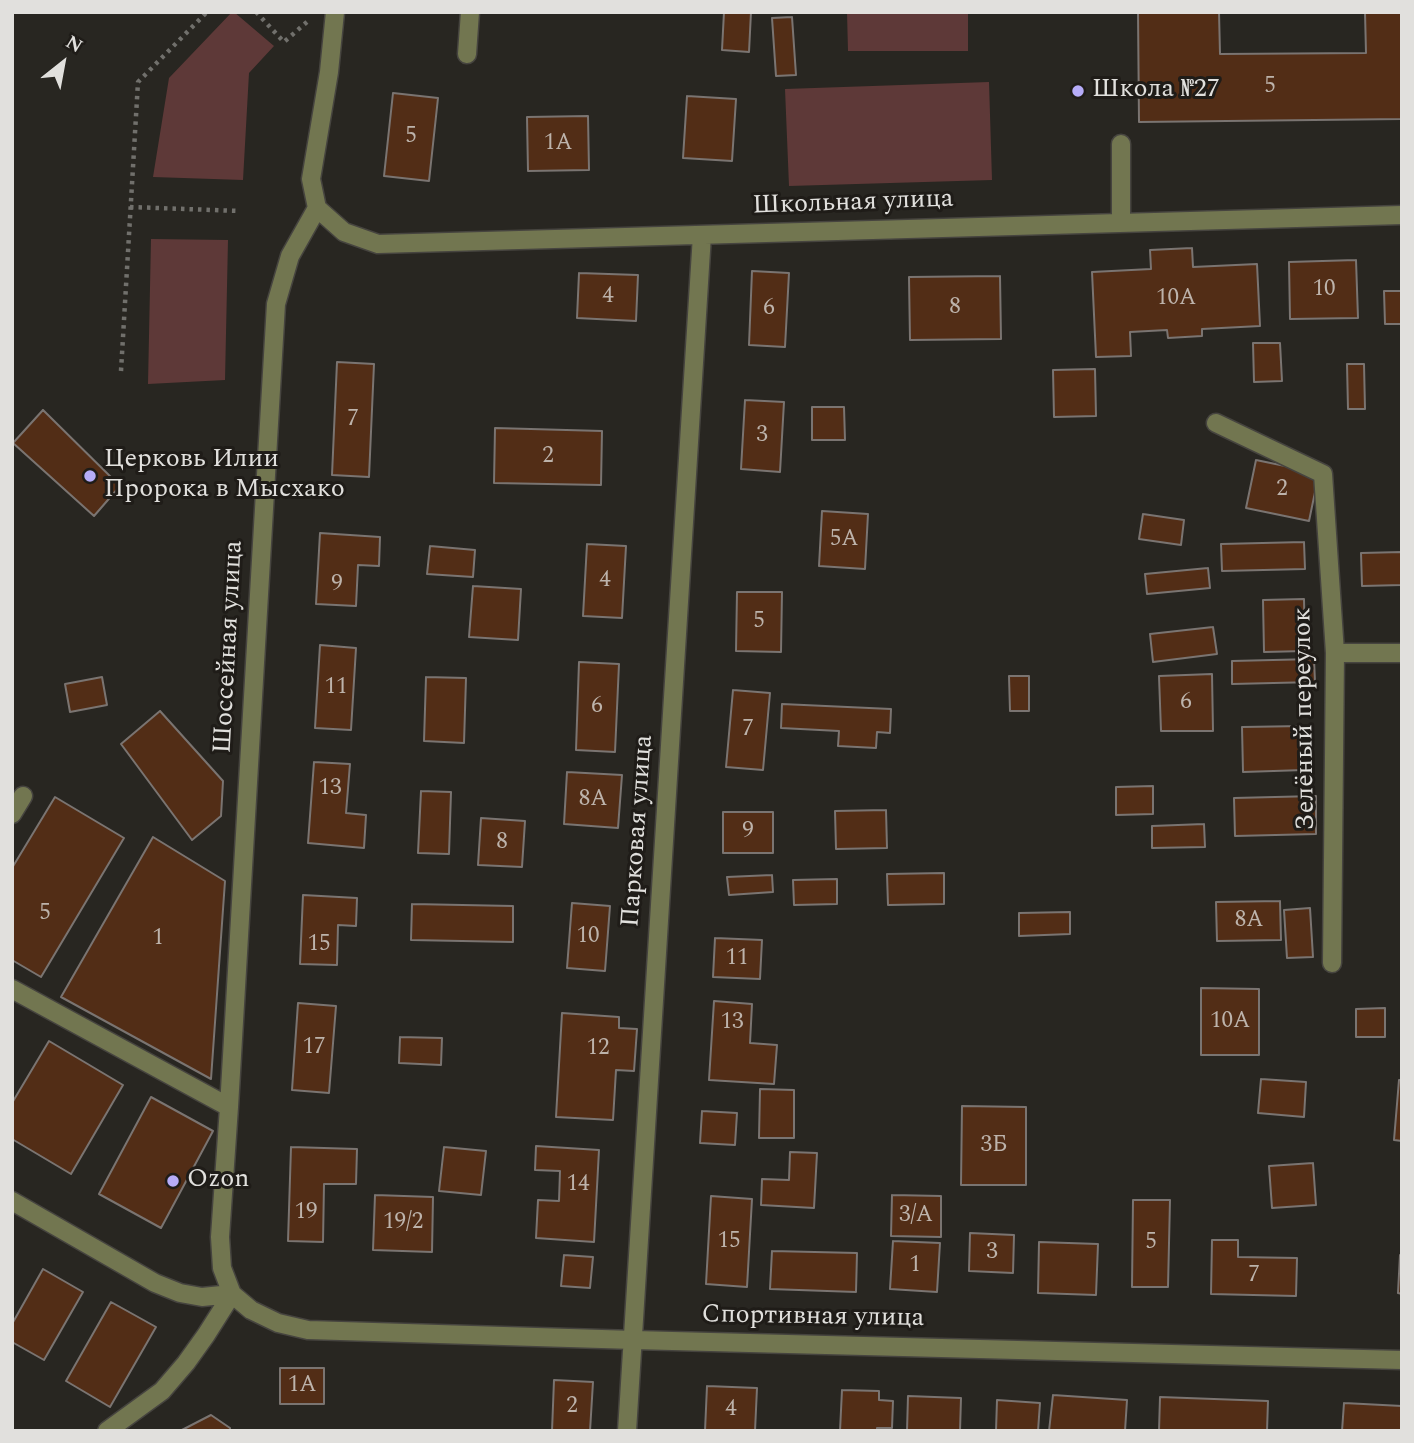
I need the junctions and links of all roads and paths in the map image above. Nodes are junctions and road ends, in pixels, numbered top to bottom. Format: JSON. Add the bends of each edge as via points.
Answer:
{"nodes":[{"id":1,"x":206,"y":12,"type":"edge"},
{"id":2,"x":256,"y":12,"type":"edge"},
{"id":3,"x":335,"y":12,"type":"edge"},
{"id":4,"x":470,"y":12,"type":"edge"},
{"id":5,"x":309,"y":20,"type":"dead end"},
{"id":6,"x":467,"y":54,"type":"dead end"},
{"id":7,"x":1121,"y":144,"type":"dead end"},
{"id":8,"x":130,"y":207,"type":"junction"},
{"id":9,"x":317,"y":208,"type":"junction"},
{"id":10,"x":239,"y":211,"type":"dead end"},
{"id":11,"x":1402,"y":215,"type":"edge"},
{"id":12,"x":1121,"y":223,"type":"junction"},
{"id":13,"x":702,"y":235,"type":"junction"},
{"id":14,"x":121,"y":371,"type":"dead end"},
{"id":15,"x":1216,"y":423,"type":"dead end"},
{"id":16,"x":1335,"y":653,"type":"junction"},
{"id":17,"x":1402,"y":653,"type":"edge"},
{"id":18,"x":23,"y":796,"type":"dead end"},
{"id":19,"x":12,"y":814,"type":"edge"},
{"id":20,"x":1332,"y":963,"type":"dead end"},
{"id":21,"x":12,"y":989,"type":"edge"},
{"id":22,"x":229,"y":1107,"type":"junction"},
{"id":23,"x":12,"y":1201,"type":"edge"},
{"id":24,"x":232,"y":1294,"type":"junction"},
{"id":25,"x":634,"y":1340,"type":"junction"},
{"id":26,"x":1402,"y":1360,"type":"edge"},
{"id":27,"x":107,"y":1431,"type":"edge"},
{"id":28,"x":627,"y":1431,"type":"edge"}],
"edges":[{"from":1,"to":8,"type":"path","via":[[138,82]]},
{"from":2,"to":5,"type":"path","via":[[284,42]]},
{"from":3,"to":9,"type":"street","via":[[311,179]]},
{"from":4,"to":6,"type":"street"},
{"from":7,"to":12,"type":"street"},
{"from":8,"to":10,"type":"path"},
{"from":8,"to":14,"type":"path"},
{"from":9,"to":13,"type":"street","name":"Школьная улица","via":[[344,232],[378,244]]},
{"from":9,"to":22,"type":"street","name":"Шоссейная улица","via":[[290,256],[276,304]]},
{"from":11,"to":12,"type":"street","name":"Школьная улица"},
{"from":12,"to":13,"type":"street","name":"Школьная улица"},
{"from":13,"to":25,"type":"street","name":"Парковая улица"},
{"from":15,"to":16,"type":"street","name":"Зелёный переулок","via":[[1323,474]]},
{"from":16,"to":17,"type":"street"},
{"from":16,"to":20,"type":"street","name":"Зелёный переулок"},
{"from":18,"to":19,"type":"street"},
{"from":21,"to":22,"type":"street"},
{"from":22,"to":24,"type":"street","name":"Шоссейная улица","via":[[220,1237],[222,1268]]},
{"from":23,"to":24,"type":"street","via":[[155,1283],[201,1297]]},
{"from":24,"to":25,"type":"street","name":"Спортивная улица","via":[[260,1315],[308,1330]]},
{"from":24,"to":27,"type":"street","via":[[162,1391]]},
{"from":25,"to":26,"type":"street","name":"Спортивная улица"},
{"from":25,"to":28,"type":"street","name":"Парковая улица"}]}
